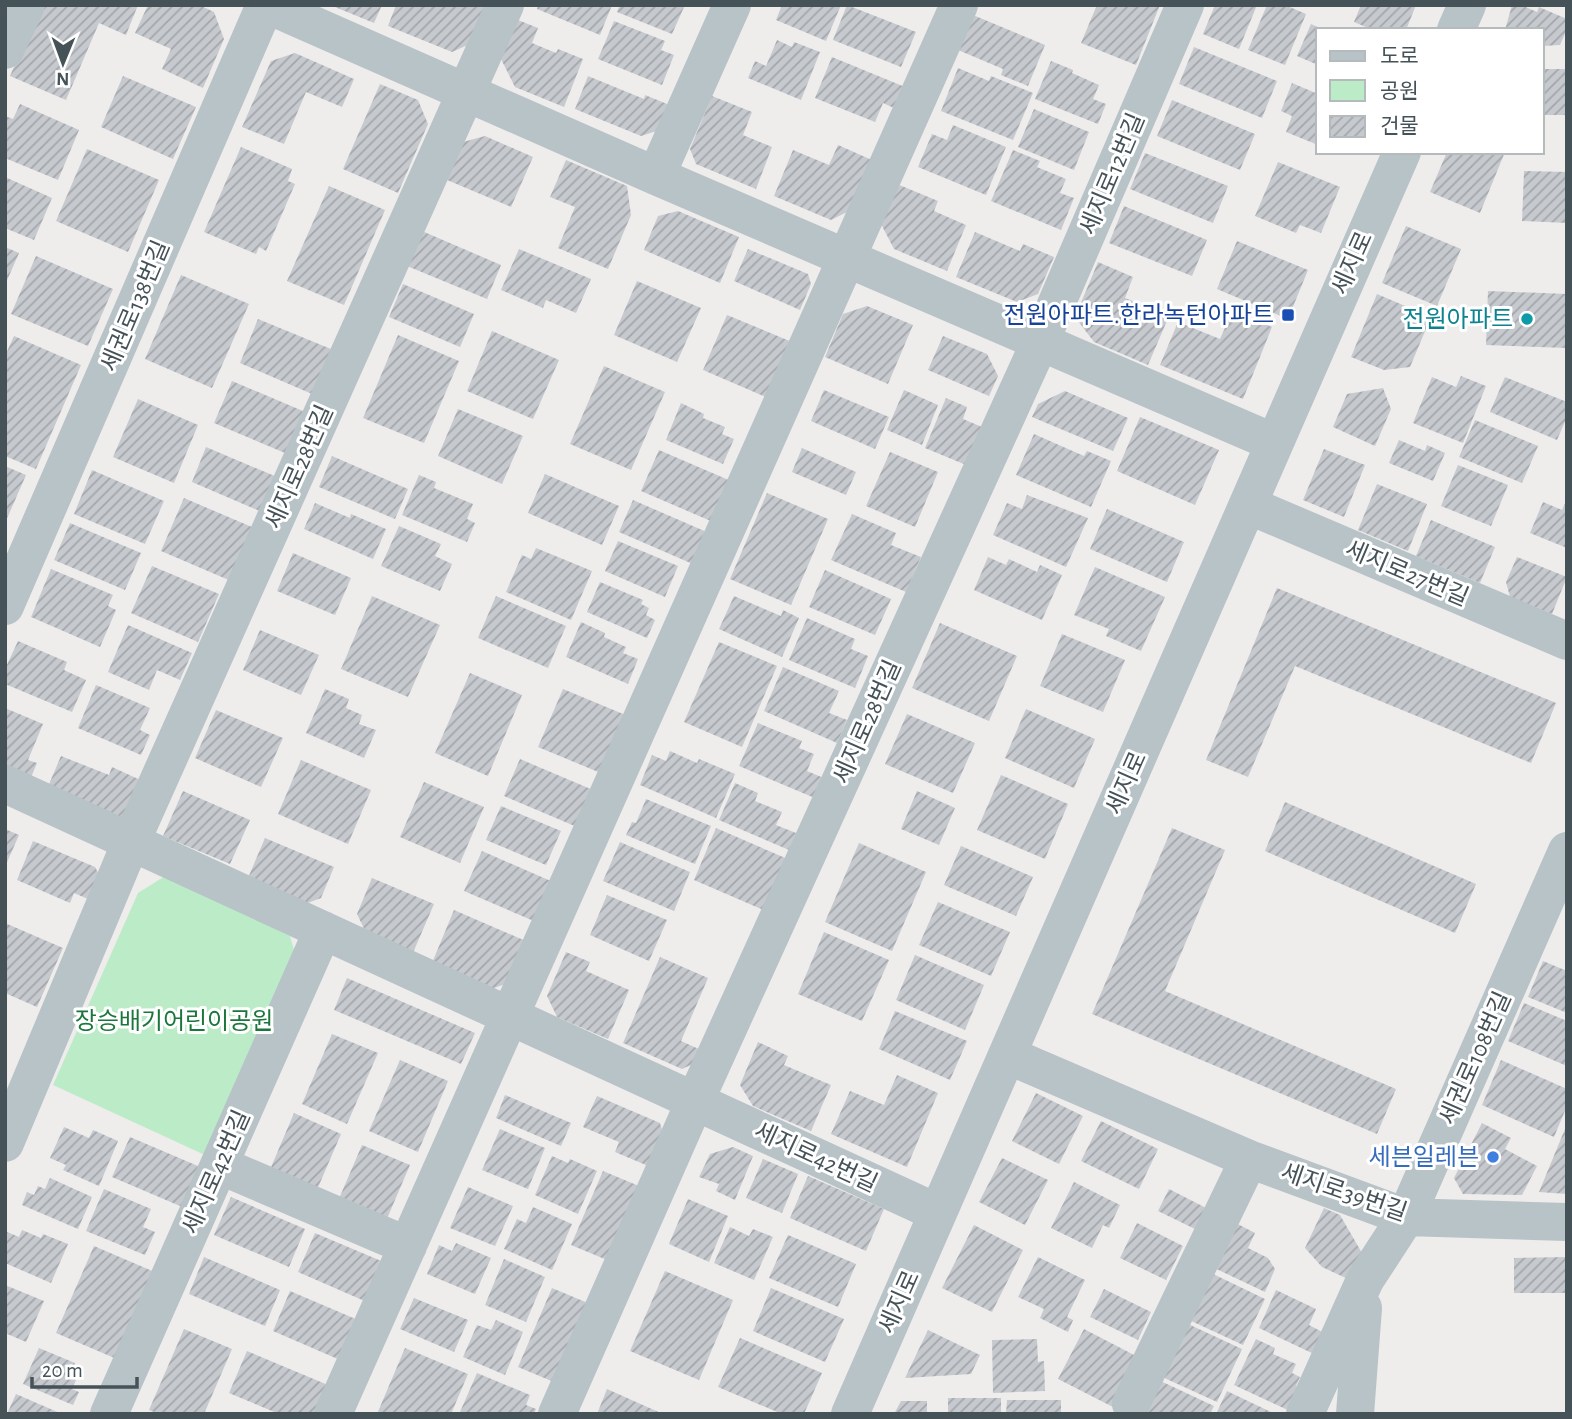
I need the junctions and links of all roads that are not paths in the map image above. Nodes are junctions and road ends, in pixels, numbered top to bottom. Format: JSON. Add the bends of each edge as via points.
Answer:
{"nodes":[{"id":1,"x":26,"y":5,"type":"edge"},
{"id":2,"x":267,"y":5,"type":"edge"},
{"id":3,"x":505,"y":5,"type":"edge"},
{"id":4,"x":732,"y":5,"type":"edge"},
{"id":5,"x":959,"y":5,"type":"edge"},
{"id":6,"x":1185,"y":5,"type":"edge"},
{"id":7,"x":1467,"y":5,"type":"edge"},
{"id":8,"x":1457,"y":28,"type":"edge"},
{"id":9,"x":5,"y":50,"type":"edge"},
{"id":10,"x":467,"y":92,"type":"junction"},
{"id":11,"x":1401,"y":154,"type":"edge"},
{"id":12,"x":656,"y":176,"type":"junction"},
{"id":13,"x":847,"y":258,"type":"junction"},
{"id":14,"x":1040,"y":342,"type":"junction"},
{"id":15,"x":1273,"y":442,"type":"junction"},
{"id":16,"x":1248,"y":505,"type":"junction"},
{"id":17,"x":5,"y":606,"type":"edge"},
{"id":18,"x":1567,"y":641,"type":"edge"},
{"id":19,"x":5,"y":784,"type":"edge"},
{"id":20,"x":131,"y":842,"type":"junction"},
{"id":21,"x":1567,"y":851,"type":"edge"},
{"id":22,"x":323,"y":930,"type":"junction"},
{"id":23,"x":510,"y":1017,"type":"junction"},
{"id":24,"x":1007,"y":1055,"type":"junction"},
{"id":25,"x":695,"y":1101,"type":"junction"},
{"id":26,"x":5,"y":1143,"type":"edge"},
{"id":27,"x":1249,"y":1159,"type":"junction"},
{"id":28,"x":219,"y":1165,"type":"junction"},
{"id":29,"x":938,"y":1213,"type":"junction"},
{"id":30,"x":1406,"y":1217,"type":"junction"},
{"id":31,"x":1567,"y":1222,"type":"edge"},
{"id":32,"x":408,"y":1246,"type":"junction"},
{"id":33,"x":1365,"y":1280,"type":"junction"},
{"id":34,"x":1131,"y":1404,"type":"dead end"},
{"id":35,"x":109,"y":1414,"type":"edge"},
{"id":36,"x":333,"y":1414,"type":"edge"},
{"id":37,"x":558,"y":1414,"type":"edge"},
{"id":38,"x":850,"y":1414,"type":"edge"},
{"id":39,"x":1306,"y":1414,"type":"edge"},
{"id":40,"x":1355,"y":1414,"type":"edge"}],
"edges":[{"from":1,"to":9,"type":"street"},
{"from":2,"to":10,"type":"street"},
{"from":2,"to":17,"type":"street","name":"세권로138번길"},
{"from":3,"to":10,"type":"street"},
{"from":4,"to":12,"type":"street"},
{"from":5,"to":13,"type":"street"},
{"from":6,"to":14,"type":"street","name":"세지로12번길"},
{"from":7,"to":8,"type":"street"},
{"from":10,"to":12,"type":"street"},
{"from":10,"to":20,"type":"street","name":"세지로28번길"},
{"from":11,"to":15,"type":"street","name":"세지로"},
{"from":12,"to":13,"type":"street"},
{"from":13,"to":14,"type":"street"},
{"from":13,"to":23,"type":"street"},
{"from":14,"to":15,"type":"street"},
{"from":14,"to":25,"type":"street","name":"세지로28번길"},
{"from":15,"to":16,"type":"street","name":"세지로"},
{"from":16,"to":18,"type":"street","name":"세지로27번길"},
{"from":16,"to":24,"type":"street","name":"세지로"},
{"from":19,"to":20,"type":"street","name":"세지로42번길"},
{"from":20,"to":22,"type":"street","name":"세지로42번길"},
{"from":20,"to":26,"type":"street"},
{"from":21,"to":30,"type":"street","name":"세권로108번길"},
{"from":22,"to":23,"type":"street","name":"세지로42번길"},
{"from":22,"to":28,"type":"street","name":"세지로42번길"},
{"from":23,"to":25,"type":"street","name":"세지로42번길"},
{"from":23,"to":32,"type":"street"},
{"from":24,"to":27,"type":"street","name":"세지로39번길"},
{"from":24,"to":29,"type":"street","name":"세지로"},
{"from":25,"to":29,"type":"street","name":"세지로42번길"},
{"from":25,"to":37,"type":"street"},
{"from":27,"to":30,"type":"street","name":"세지로39번길"},
{"from":27,"to":34,"type":"street","name":"세지로39번길"},
{"from":28,"to":32,"type":"street"},
{"from":28,"to":35,"type":"street","name":"세지로42번길"},
{"from":29,"to":38,"type":"street","name":"세지로"},
{"from":30,"to":31,"type":"street","name":"세지로39번길"},
{"from":30,"to":33,"type":"street","name":"세권로108번길"},
{"from":32,"to":36,"type":"street"},
{"from":33,"to":39,"type":"street","name":"세권로108번길"},
{"from":33,"to":40,"type":"street"}]}
